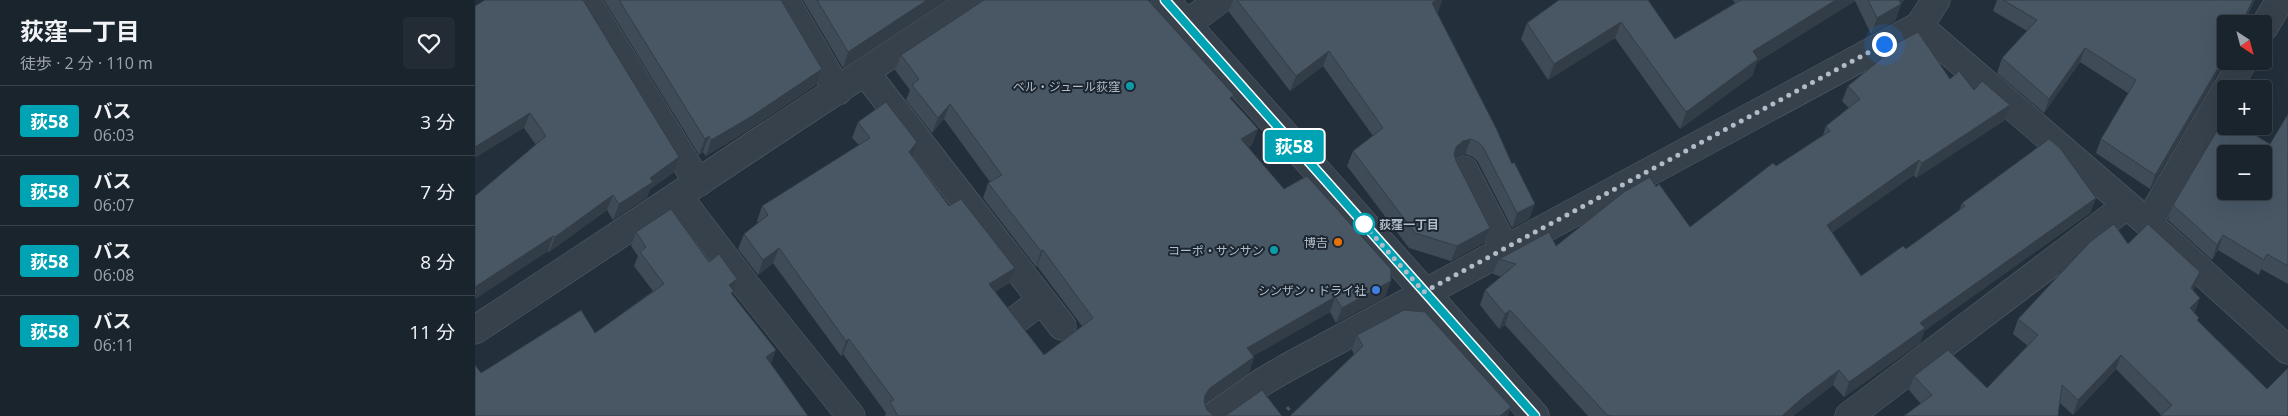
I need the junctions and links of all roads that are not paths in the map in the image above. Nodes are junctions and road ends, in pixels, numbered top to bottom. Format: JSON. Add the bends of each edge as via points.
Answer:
{"nodes":[{"id":1,"x":586,"y":0,"type":"edge"},
{"id":2,"x":785,"y":0,"type":"edge"},
{"id":3,"x":973,"y":0,"type":"edge"},
{"id":4,"x":1165,"y":0,"type":"edge"},
{"id":5,"x":1219,"y":0,"type":"edge"},
{"id":6,"x":1936,"y":0,"type":"edge"},
{"id":7,"x":2280,"y":0,"type":"edge"},
{"id":8,"x":2271,"y":15,"type":"edge"},
{"id":9,"x":1187,"y":24,"type":"junction"},
{"id":10,"x":1919,"y":26,"type":"junction"},
{"id":11,"x":865,"y":72,"type":"junction"},
{"id":12,"x":837,"y":91,"type":"junction"},
{"id":13,"x":2217,"y":106,"type":"edge"},
{"id":14,"x":1464,"y":170,"type":"dead end"},
{"id":15,"x":688,"y":190,"type":"junction"},
{"id":16,"x":2126,"y":206,"type":"junction"},
{"id":17,"x":2148,"y":223,"type":"junction"},
{"id":18,"x":1505,"y":249,"type":"junction"},
{"id":19,"x":1424,"y":292,"type":"junction"},
{"id":20,"x":1042,"y":300,"type":"junction"},
{"id":21,"x":1017,"y":319,"type":"edge"},
{"id":22,"x":1062,"y":326,"type":"dead end"},
{"id":23,"x":475,"y":330,"type":"edge"},
{"id":24,"x":2288,"y":350,"type":"edge"},
{"id":25,"x":851,"y":416,"type":"edge"},
{"id":26,"x":1215,"y":416,"type":"edge"},
{"id":27,"x":1535,"y":416,"type":"edge"},
{"id":28,"x":1849,"y":416,"type":"edge"}],
"edges":[{"from":1,"to":15,"type":"street"},
{"from":2,"to":12,"type":"street"},
{"from":3,"to":11,"type":"street"},
{"from":4,"to":9,"type":"street"},
{"from":5,"to":9,"type":"street"},
{"from":6,"to":10,"type":"street"},
{"from":7,"to":8,"type":"street"},
{"from":9,"to":19,"type":"street"},
{"from":10,"to":16,"type":"street"},
{"from":10,"to":18,"type":"street"},
{"from":11,"to":12,"type":"street"},
{"from":11,"to":20,"type":"street"},
{"from":12,"to":15,"type":"street"},
{"from":13,"to":17,"type":"street"},
{"from":14,"to":18,"type":"street"},
{"from":15,"to":23,"type":"street"},
{"from":15,"to":25,"type":"street","via":[[748,288]]},
{"from":16,"to":17,"type":"street"},
{"from":16,"to":28,"type":"street"},
{"from":17,"to":24,"type":"street"},
{"from":18,"to":19,"type":"street"},
{"from":19,"to":26,"type":"street","via":[[1264,381]]},
{"from":19,"to":27,"type":"street"},
{"from":20,"to":21,"type":"street"},
{"from":20,"to":22,"type":"street"}]}
